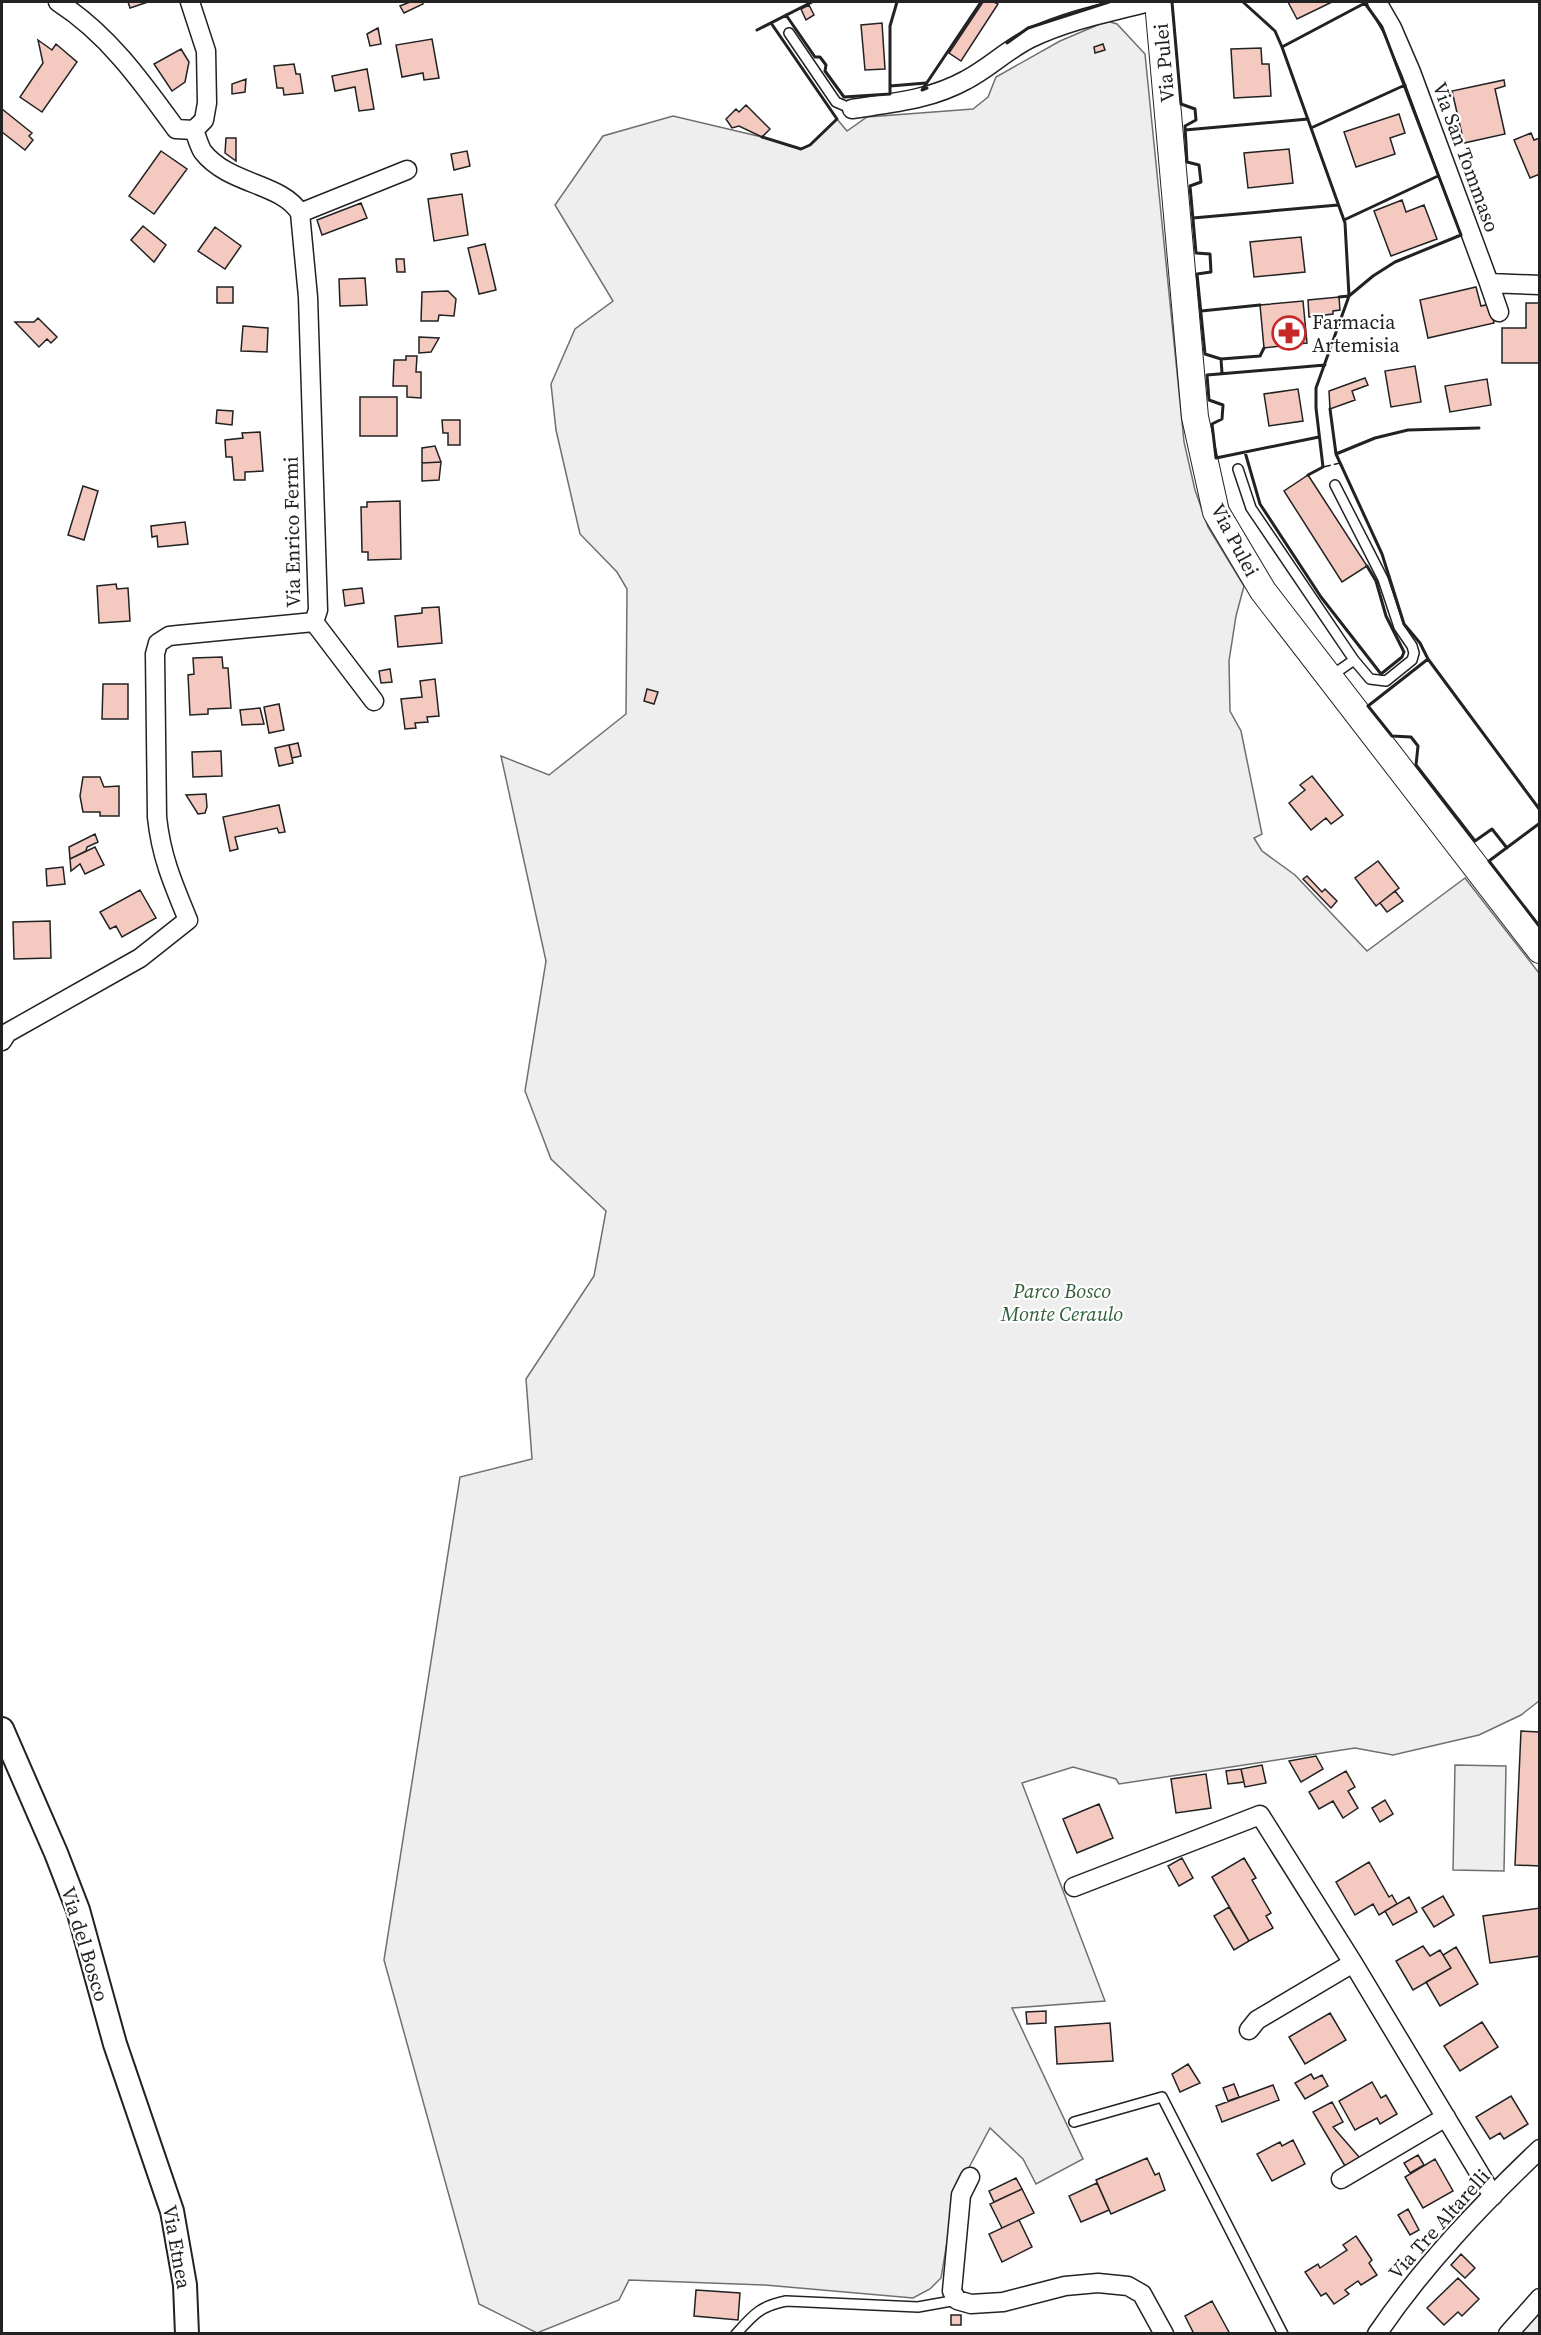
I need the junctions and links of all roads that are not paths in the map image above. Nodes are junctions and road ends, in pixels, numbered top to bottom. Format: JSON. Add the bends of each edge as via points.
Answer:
{"nodes":[{"id":1,"x":58,"y":2,"type":"edge"},
{"id":2,"x":190,"y":2,"type":"edge"},
{"id":3,"x":1149,"y":2,"type":"edge"},
{"id":4,"x":1158,"y":2,"type":"edge"},
{"id":5,"x":1377,"y":2,"type":"edge"},
{"id":6,"x":789,"y":33,"type":"dead end"},
{"id":7,"x":852,"y":109,"type":"joint"},
{"id":8,"x":195,"y":130,"type":"junction"},
{"id":9,"x":407,"y":170,"type":"dead end"},
{"id":10,"x":300,"y":213,"type":"junction"},
{"id":11,"x":1489,"y":283,"type":"junction"},
{"id":12,"x":1539,"y":285,"type":"edge"},
{"id":13,"x":1499,"y":312,"type":"dead end"},
{"id":14,"x":1238,"y":468,"type":"dead end"},
{"id":15,"x":1335,"y":485,"type":"dead end"},
{"id":16,"x":314,"y":622,"type":"junction"},
{"id":17,"x":1354,"y":660,"type":"junction"},
{"id":18,"x":1329,"y":678,"type":"junction"},
{"id":19,"x":374,"y":701,"type":"dead end"},
{"id":20,"x":1539,"y":950,"type":"edge"},
{"id":21,"x":2,"y":1041,"type":"edge"},
{"id":22,"x":2,"y":1729,"type":"edge"},
{"id":23,"x":1074,"y":1887,"type":"dead end"},
{"id":24,"x":1353,"y":1963,"type":"junction"},
{"id":25,"x":1249,"y":2030,"type":"dead end"},
{"id":26,"x":1446,"y":2117,"type":"junction"},
{"id":27,"x":1074,"y":2122,"type":"dead end"},
{"id":28,"x":1539,"y":2149,"type":"edge"},
{"id":29,"x":158,"y":2163,"type":"joint"},
{"id":30,"x":970,"y":2177,"type":"dead end"},
{"id":31,"x":1341,"y":2179,"type":"dead end"},
{"id":32,"x":1493,"y":2196,"type":"junction"},
{"id":33,"x":1539,"y":2298,"type":"edge"},
{"id":34,"x":957,"y":2300,"type":"junction"},
{"id":35,"x":187,"y":2334,"type":"edge"},
{"id":36,"x":736,"y":2334,"type":"edge"},
{"id":37,"x":1164,"y":2334,"type":"edge"},
{"id":38,"x":1283,"y":2334,"type":"edge"},
{"id":39,"x":1377,"y":2334,"type":"edge"},
{"id":40,"x":1508,"y":2334,"type":"edge"}],
"edges":[{"from":1,"to":8,"type":"street","via":[[111,44],[176,129]]},
{"from":2,"to":8,"type":"street","via":[[206,51],[207,103],[204,120]]},
{"from":3,"to":7,"type":"street","via":[[1118,8],[1031,38],[967,80],[926,98]]},
{"from":4,"to":18,"type":"main road","name":"Via Pulei","via":[[1196,417],[1216,512],[1263,591]]},
{"from":5,"to":11,"type":"street","name":"Via San Tommaso","via":[[1411,72]]},
{"from":6,"to":7,"type":"lane","via":[[836,102]]},
{"from":8,"to":10,"type":"street","via":[[202,150],[222,170],[284,196],[294,202]]},
{"from":9,"to":10,"type":"street"},
{"from":10,"to":16,"type":"street","name":"Via Enrico Fermi","via":[[308,297],[318,610]]},
{"from":11,"to":12,"type":"street"},
{"from":11,"to":13,"type":"street","name":"Via San Tommaso"},
{"from":14,"to":17,"type":"lane","via":[[1251,508]]},
{"from":15,"to":17,"type":"lane","via":[[1383,579],[1399,627],[1414,653],[1412,660],[1386,681],[1370,679]]},
{"from":16,"to":19,"type":"street"},
{"from":16,"to":21,"type":"street","name":"Via Enrico Fermi","via":[[169,636],[158,643],[157,817],[165,866],[188,920],[141,958],[7,1033]]},
{"from":17,"to":18,"type":"lane"},
{"from":18,"to":20,"type":"main road","name":"Via Pulei"},
{"from":22,"to":29,"type":"street","name":"Via del Bosco","via":[[78,1910],[116,2044]]},
{"from":23,"to":24,"type":"street","via":[[1260,1815]]},
{"from":24,"to":25,"type":"street","via":[[1257,2020]]},
{"from":24,"to":26,"type":"street"},
{"from":26,"to":31,"type":"street"},
{"from":26,"to":32,"type":"street"},
{"from":27,"to":38,"type":"lane","via":[[1162,2097]]},
{"from":28,"to":32,"type":"street","name":"Via Tre Altarelli"},
{"from":29,"to":35,"type":"street","name":"Via Etnea","via":[[180,2247]]},
{"from":30,"to":34,"type":"street","via":[[961,2195],[952,2291]]},
{"from":32,"to":39,"type":"street","name":"Via Tre Altarelli","via":[[1440,2250]]},
{"from":33,"to":40,"type":"street"},
{"from":34,"to":36,"type":"lane","via":[[918,2307],[786,2301],[758,2310]]},
{"from":34,"to":37,"type":"street","via":[[971,2304],[1003,2302],[1065,2286],[1128,2286],[1142,2294]]}]}
